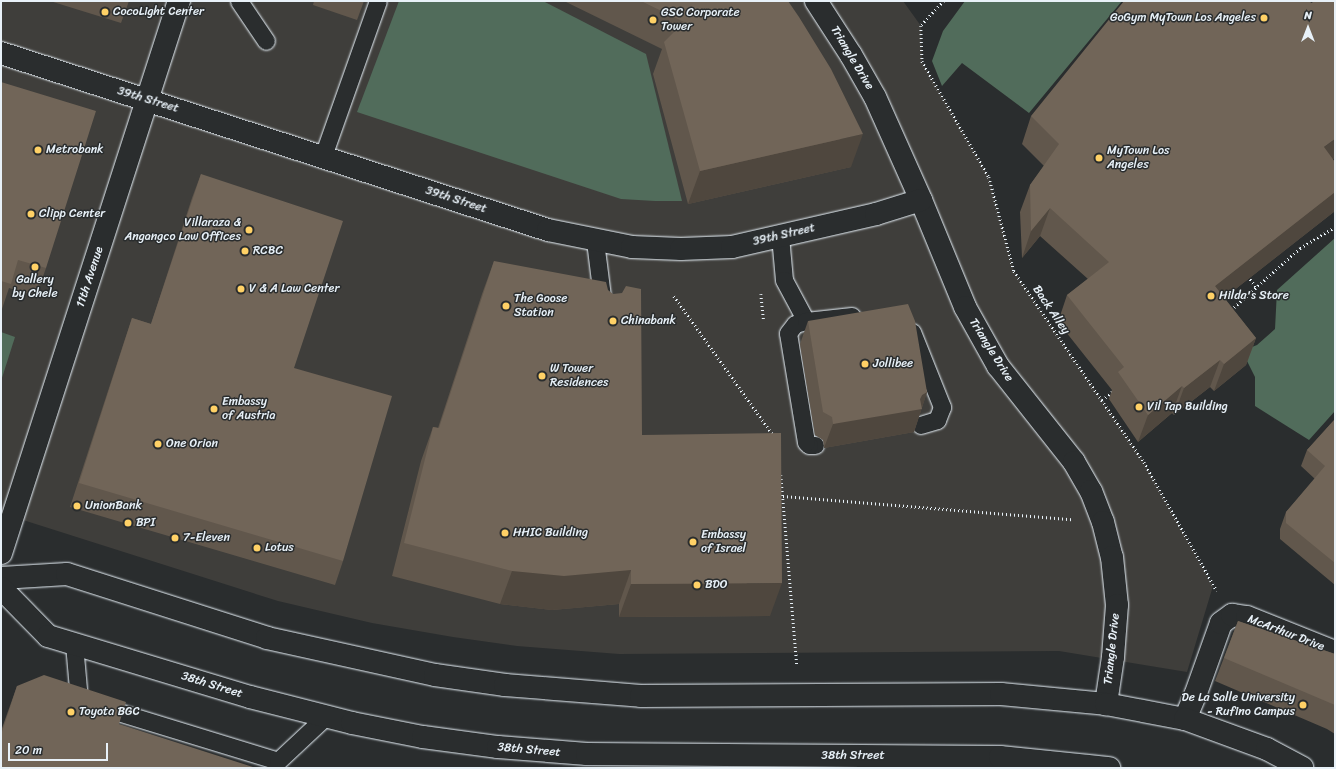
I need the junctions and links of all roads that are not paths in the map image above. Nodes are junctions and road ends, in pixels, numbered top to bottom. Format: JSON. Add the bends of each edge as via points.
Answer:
{"nodes":[{"id":1,"x":179,"y":1,"type":"edge"},
{"id":2,"x":239,"y":1,"type":"edge"},
{"id":3,"x":378,"y":1,"type":"edge"},
{"id":4,"x":816,"y":1,"type":"edge"},
{"id":5,"x":266,"y":41,"type":"dead end"},
{"id":6,"x":1,"y":53,"type":"edge"},
{"id":7,"x":147,"y":100,"type":"junction"},
{"id":8,"x":323,"y":156,"type":"junction"},
{"id":9,"x":921,"y":200,"type":"junction"},
{"id":10,"x":780,"y":236,"type":"junction"},
{"id":11,"x":595,"y":241,"type":"junction"},
{"id":12,"x":867,"y":314,"type":"edge"},
{"id":13,"x":604,"y":318,"type":"edge"},
{"id":14,"x":907,"y":319,"type":"edge"},
{"id":15,"x":806,"y":321,"type":"junction"},
{"id":16,"x":921,"y":425,"type":"edge"},
{"id":17,"x":815,"y":445,"type":"dead end"},
{"id":18,"x":1,"y":553,"type":"edge"},
{"id":19,"x":1,"y":578,"type":"edge"},
{"id":20,"x":1,"y":588,"type":"edge"},
{"id":21,"x":74,"y":644,"type":"junction"},
{"id":22,"x":1335,"y":652,"type":"edge"},
{"id":23,"x":1106,"y":704,"type":"junction"},
{"id":24,"x":325,"y":716,"type":"junction"},
{"id":25,"x":1185,"y":719,"type":"junction"},
{"id":26,"x":1100,"y":767,"type":"edge"},
{"id":27,"x":1302,"y":768,"type":"edge"}],
"edges":[{"from":1,"to":7,"type":"street","name":"11th Avenue"},
{"from":2,"to":5,"type":"lane"},
{"from":3,"to":8,"type":"lane"},
{"from":4,"to":9,"type":"street","name":"Triangle Drive","via":[[875,97]]},
{"from":6,"to":7,"type":"street","name":"39th Street"},
{"from":7,"to":8,"type":"street","name":"39th Street"},
{"from":7,"to":18,"type":"street","name":"11th Avenue"},
{"from":8,"to":11,"type":"street","name":"39th Street","via":[[548,230]]},
{"from":9,"to":10,"type":"street","name":"39th Street","via":[[876,214]]},
{"from":9,"to":23,"type":"street","name":"Triangle Drive","via":[[959,294],[998,366],[1074,462],[1091,491],[1103,522],[1112,557],[1117,605]]},
{"from":10,"to":11,"type":"street","name":"39th Street","via":[[732,247],[681,249],[632,247]]},
{"from":10,"to":15,"type":"lane","via":[[784,280]]},
{"from":11,"to":13,"type":"lane"},
{"from":12,"to":15,"type":"lane"},
{"from":14,"to":16,"type":"lane","via":[[942,407],[937,420]]},
{"from":15,"to":17,"type":"lane","via":[[795,324],[788,333],[806,442]]},
{"from":19,"to":23,"type":"street","via":[[67,574],[267,638],[434,675],[505,685],[641,696],[1001,694]]},
{"from":20,"to":21,"type":"street","name":"38th Street","via":[[48,636]]},
{"from":21,"to":24,"type":"street","name":"38th Street","via":[[250,697]]},
{"from":21,"to":24,"type":"lane","via":[[79,700],[278,761]]},
{"from":22,"to":25,"type":"street","name":"McArthur Drive","via":[[1247,617],[1232,615],[1221,623]]},
{"from":23,"to":25,"type":"street"},
{"from":24,"to":26,"type":"street","name":"38th Street","via":[[423,738],[586,754],[1000,757]]},
{"from":25,"to":27,"type":"street","via":[[1266,748]]}]}
